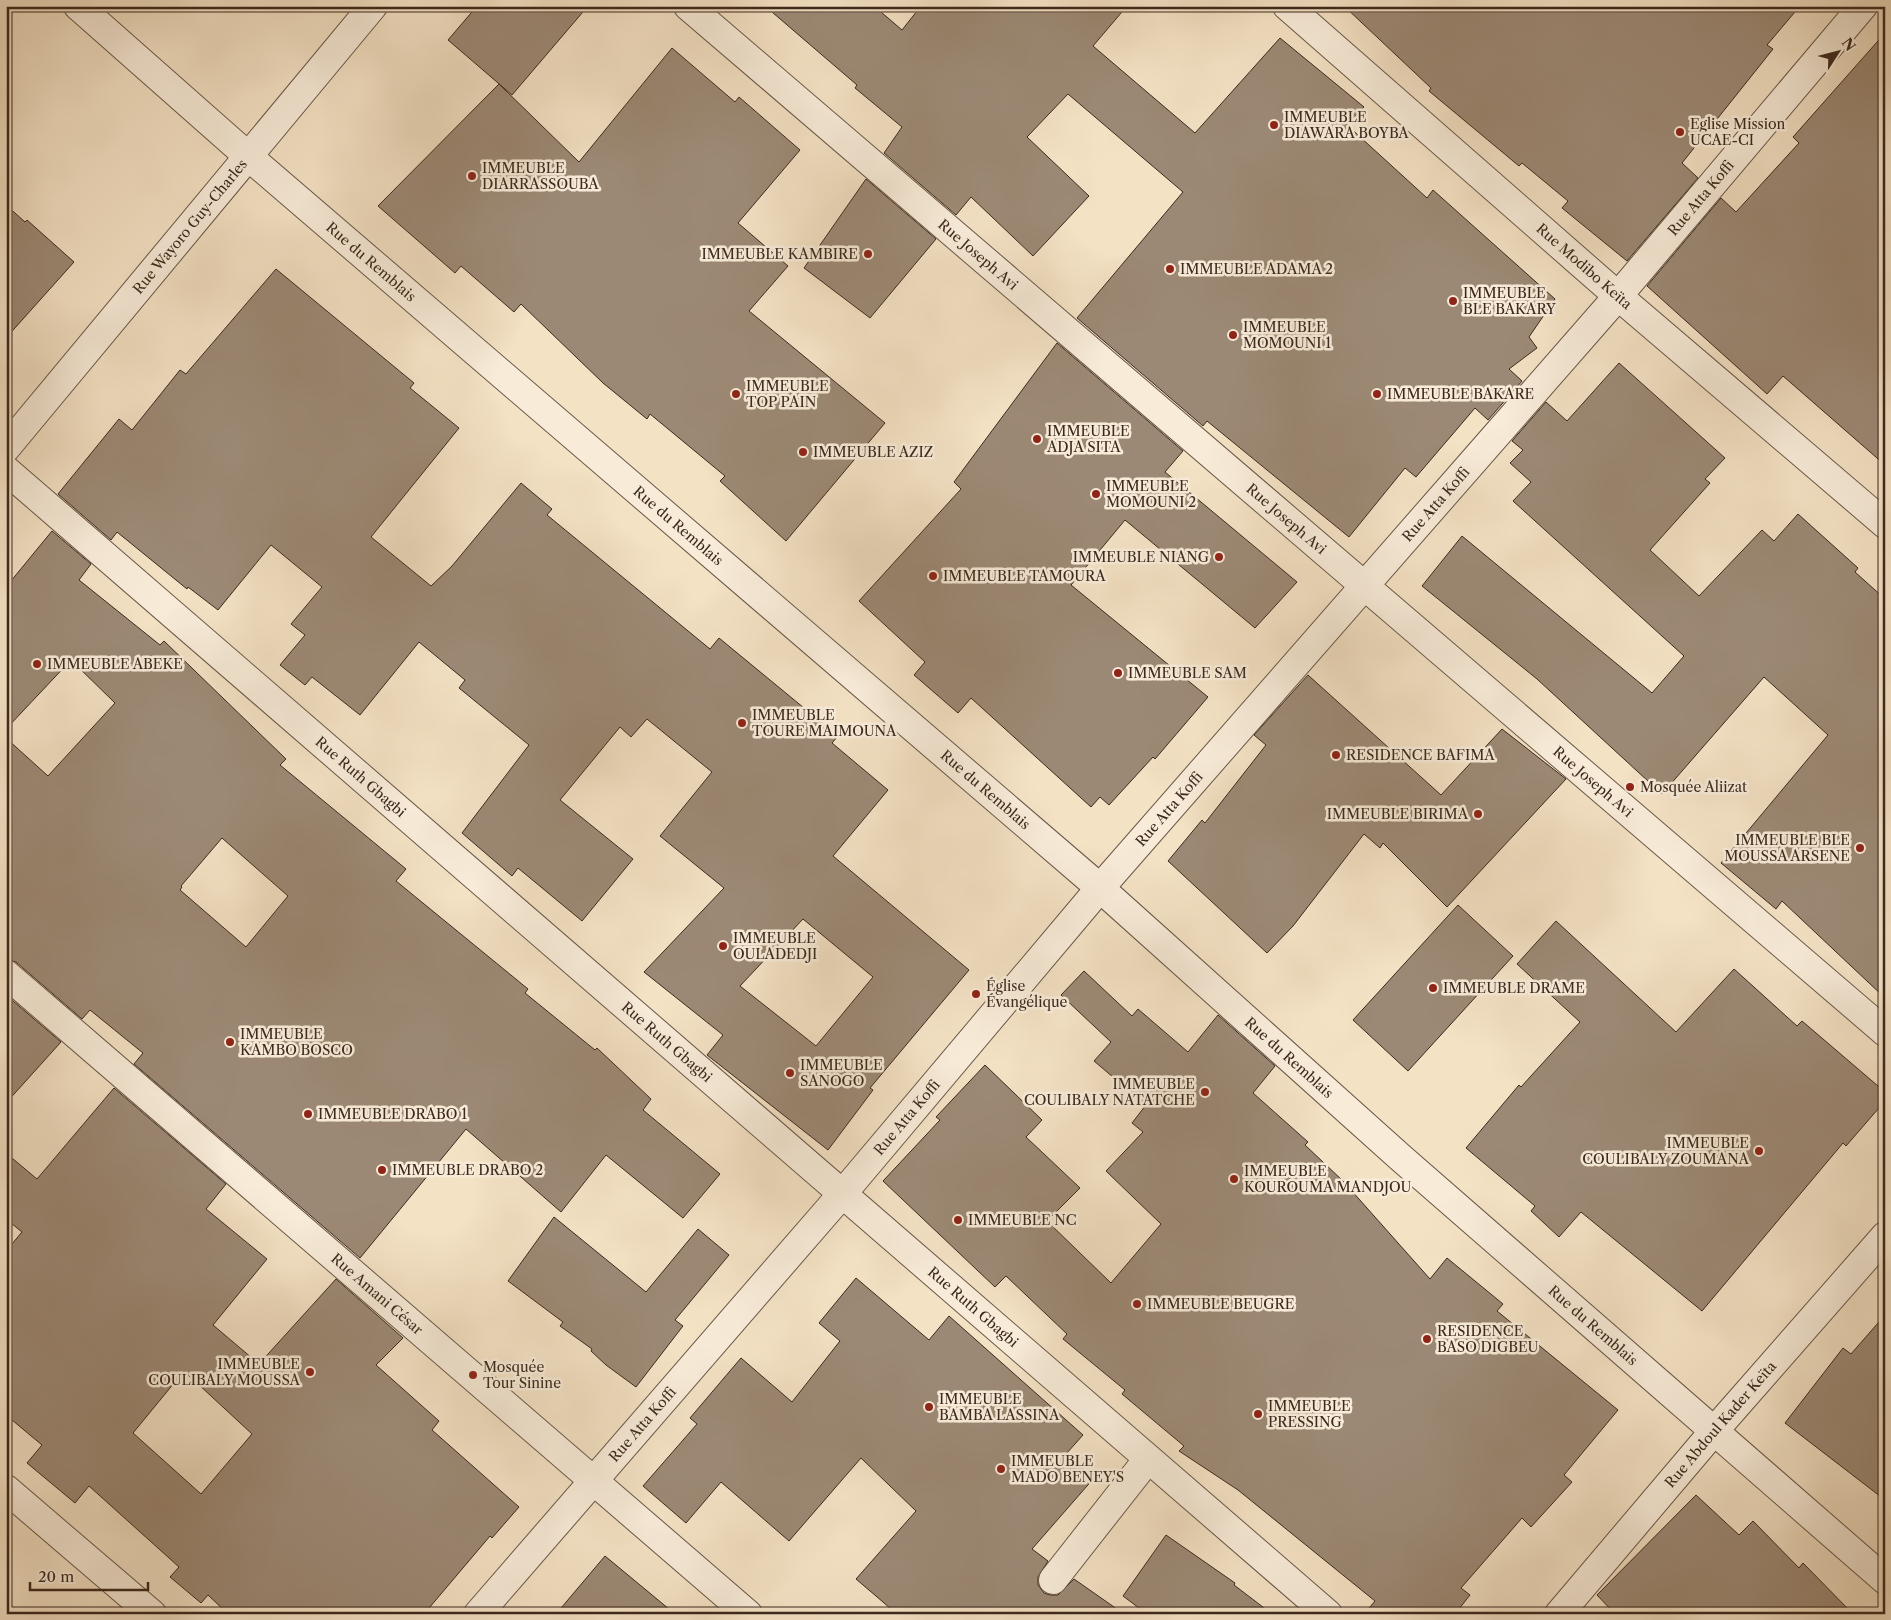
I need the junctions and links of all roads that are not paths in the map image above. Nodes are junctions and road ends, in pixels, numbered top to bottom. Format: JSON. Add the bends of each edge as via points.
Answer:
{"nodes":[{"id":1,"x":78,"y":6,"type":"edge"},
{"id":2,"x":373,"y":6,"type":"edge"},
{"id":3,"x":688,"y":6,"type":"edge"},
{"id":4,"x":1287,"y":6,"type":"edge"},
{"id":5,"x":1862,"y":6,"type":"edge"},
{"id":6,"x":249,"y":157,"type":"junction"},
{"id":7,"x":1618,"y":296,"type":"junction"},
{"id":8,"x":6,"y":448,"type":"edge"},
{"id":9,"x":6,"y":470,"type":"edge"},
{"id":10,"x":1885,"y":524,"type":"edge"},
{"id":11,"x":1364,"y":588,"type":"junction"},
{"id":12,"x":1100,"y":888,"type":"junction"},
{"id":13,"x":6,"y":974,"type":"edge"},
{"id":14,"x":1885,"y":1032,"type":"edge"},
{"id":15,"x":843,"y":1193,"type":"junction"},
{"id":16,"x":1885,"y":1236,"type":"edge"},
{"id":17,"x":1714,"y":1431,"type":"junction"},
{"id":18,"x":1148,"y":1458,"type":"junction"},
{"id":19,"x":594,"y":1481,"type":"junction"},
{"id":20,"x":7,"y":1491,"type":"edge"},
{"id":21,"x":1053,"y":1580,"type":"dead end"},
{"id":22,"x":1885,"y":1580,"type":"edge"},
{"id":23,"x":152,"y":1614,"type":"edge"},
{"id":24,"x":478,"y":1614,"type":"edge"},
{"id":25,"x":748,"y":1614,"type":"edge"},
{"id":26,"x":1328,"y":1614,"type":"edge"},
{"id":27,"x":1559,"y":1614,"type":"edge"}],
"edges":[{"from":1,"to":6,"type":"street","name":"Rue du Remblais"},
{"from":2,"to":6,"type":"street","name":"Rue Wayoro Guy-Charles"},
{"from":3,"to":11,"type":"street","name":"Rue Joseph Avi"},
{"from":4,"to":7,"type":"street","name":"Rue Modibo Keïta"},
{"from":5,"to":7,"type":"street","name":"Rue Atta Koffi"},
{"from":6,"to":8,"type":"street","name":"Rue Wayoro Guy-Charles"},
{"from":6,"to":12,"type":"street","name":"Rue du Remblais"},
{"from":7,"to":10,"type":"street","name":"Rue Modibo Keïta"},
{"from":7,"to":11,"type":"street","name":"Rue Atta Koffi"},
{"from":9,"to":15,"type":"street","name":"Rue Ruth Gbagbi"},
{"from":11,"to":12,"type":"street","name":"Rue Atta Koffi"},
{"from":11,"to":14,"type":"street","name":"Rue Joseph Avi"},
{"from":12,"to":15,"type":"street","name":"Rue Atta Koffi"},
{"from":12,"to":17,"type":"street","name":"Rue du Remblais","via":[[1401,1158]]},
{"from":13,"to":19,"type":"street","name":"Rue Amani César"},
{"from":15,"to":18,"type":"street","name":"Rue Ruth Gbagbi"},
{"from":15,"to":19,"type":"street","name":"Rue Atta Koffi"},
{"from":16,"to":17,"type":"street","name":"Rue Abdoul Kader Keïta"},
{"from":17,"to":22,"type":"street","name":"Rue du Remblais"},
{"from":17,"to":27,"type":"street","name":"Rue Abdoul Kader Keïta"},
{"from":18,"to":21,"type":"street"},
{"from":18,"to":26,"type":"street","name":"Rue Ruth Gbagbi"},
{"from":19,"to":24,"type":"street","name":"Rue Atta Koffi"},
{"from":19,"to":25,"type":"street","name":"Rue Amani César"},
{"from":20,"to":23,"type":"street"}]}
